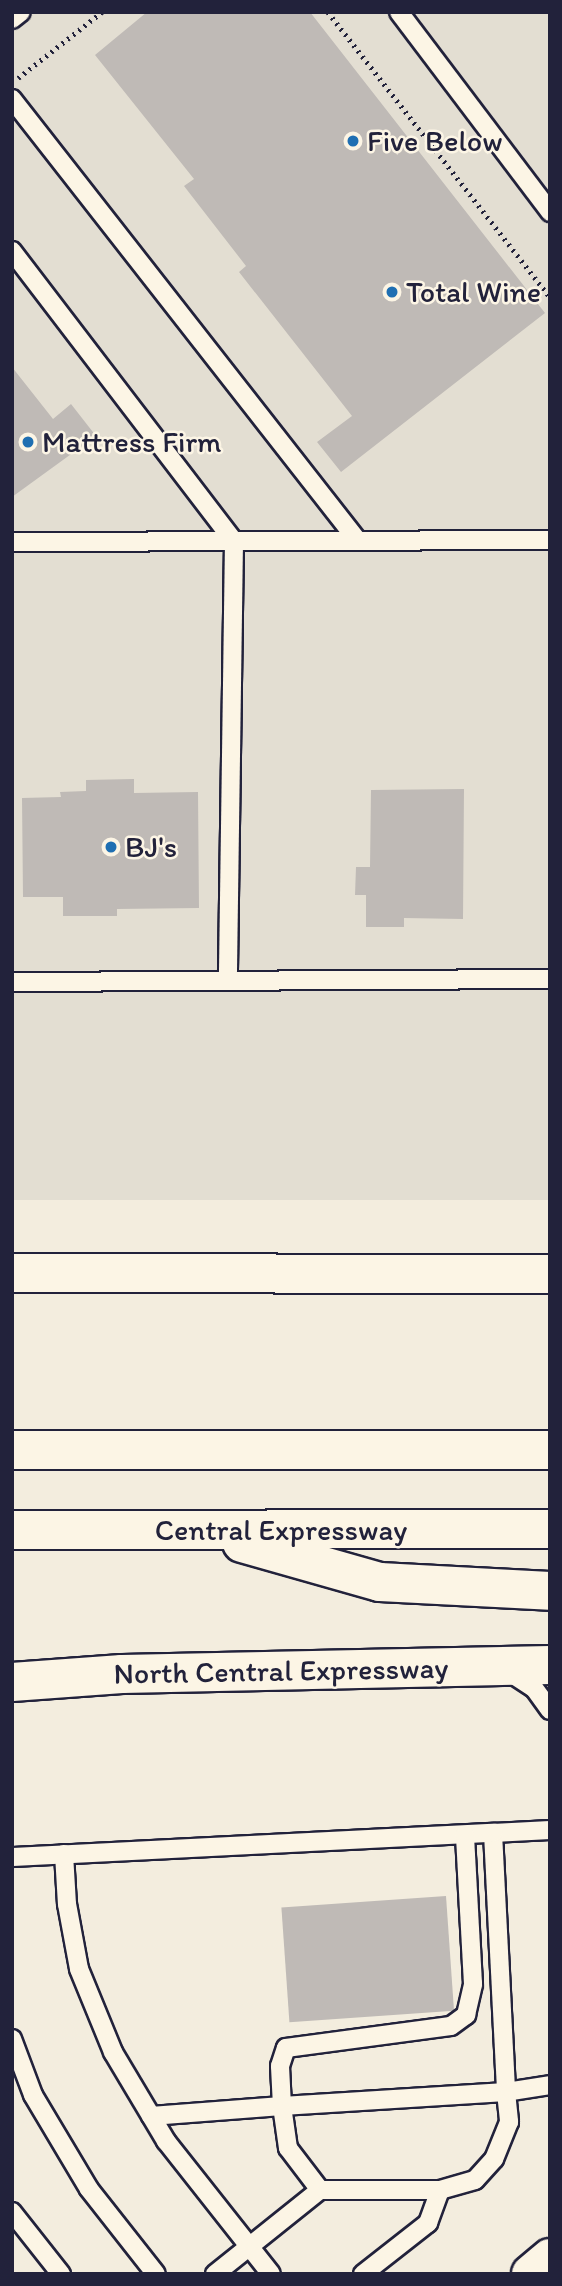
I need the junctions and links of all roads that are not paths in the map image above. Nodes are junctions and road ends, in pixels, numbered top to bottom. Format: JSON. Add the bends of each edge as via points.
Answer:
{"nodes":[{"id":1,"x":21,"y":12,"type":"edge"},
{"id":2,"x":399,"y":12,"type":"edge"},
{"id":3,"x":12,"y":19,"type":"edge"},
{"id":4,"x":12,"y":99,"type":"edge"},
{"id":5,"x":550,"y":212,"type":"edge"},
{"id":6,"x":12,"y":251,"type":"edge"},
{"id":7,"x":550,"y":540,"type":"edge"},
{"id":8,"x":234,"y":541,"type":"junction"},
{"id":9,"x":358,"y":541,"type":"junction"},
{"id":10,"x":12,"y":542,"type":"edge"},
{"id":11,"x":550,"y":979,"type":"edge"},
{"id":12,"x":228,"y":981,"type":"junction"},
{"id":13,"x":12,"y":982,"type":"edge"},
{"id":14,"x":12,"y":1273,"type":"edge"},
{"id":15,"x":550,"y":1274,"type":"edge"},
{"id":16,"x":12,"y":1450,"type":"edge"},
{"id":17,"x":550,"y":1450,"type":"edge"},
{"id":18,"x":12,"y":1530,"type":"edge"},
{"id":19,"x":196,"y":1530,"type":"junction"},
{"id":20,"x":550,"y":1530,"type":"edge"},
{"id":21,"x":550,"y":1591,"type":"edge"},
{"id":22,"x":550,"y":1665,"type":"edge"},
{"id":23,"x":500,"y":1666,"type":"junction"},
{"id":24,"x":12,"y":1682,"type":"edge"},
{"id":25,"x":550,"y":1710,"type":"edge"},
{"id":26,"x":550,"y":1830,"type":"edge"},
{"id":27,"x":494,"y":1833,"type":"junction"},
{"id":28,"x":465,"y":1835,"type":"junction"},
{"id":29,"x":64,"y":1854,"type":"junction"},
{"id":30,"x":12,"y":1857,"type":"edge"},
{"id":31,"x":12,"y":2039,"type":"edge"},
{"id":32,"x":550,"y":2085,"type":"edge"},
{"id":33,"x":506,"y":2092,"type":"junction"},
{"id":34,"x":282,"y":2106,"type":"junction"},
{"id":35,"x":151,"y":2116,"type":"junction"},
{"id":36,"x":320,"y":2190,"type":"junction"},
{"id":37,"x":440,"y":2190,"type":"junction"},
{"id":38,"x":12,"y":2211,"type":"edge"},
{"id":39,"x":250,"y":2246,"type":"junction"},
{"id":40,"x":550,"y":2258,"type":"edge"},
{"id":41,"x":61,"y":2274,"type":"edge"},
{"id":42,"x":156,"y":2274,"type":"edge"},
{"id":43,"x":215,"y":2274,"type":"edge"},
{"id":44,"x":271,"y":2274,"type":"edge"},
{"id":45,"x":363,"y":2274,"type":"edge"},
{"id":46,"x":531,"y":2274,"type":"edge"}],
"edges":[{"from":1,"to":3,"type":"lane"},
{"from":2,"to":5,"type":"lane"},
{"from":4,"to":9,"type":"lane"},
{"from":6,"to":8,"type":"lane"},
{"from":7,"to":9,"type":"lane"},
{"from":8,"to":9,"type":"lane"},
{"from":8,"to":10,"type":"lane"},
{"from":8,"to":12,"type":"lane"},
{"from":11,"to":12,"type":"lane"},
{"from":12,"to":13,"type":"lane"},
{"from":14,"to":15,"type":"main road"},
{"from":16,"to":17,"type":"main road"},
{"from":18,"to":19,"type":"main road","name":"Central Expressway"},
{"from":19,"to":20,"type":"main road","name":"Central Expressway"},
{"from":19,"to":21,"type":"main road","via":[[380,1582]]},
{"from":22,"to":23,"type":"main road","name":"North Central Expressway"},
{"from":23,"to":24,"type":"main road","name":"North Central Expressway","via":[[122,1674]]},
{"from":23,"to":25,"type":"lane","via":[[534,1688]]},
{"from":26,"to":27,"type":"lane"},
{"from":27,"to":28,"type":"lane"},
{"from":27,"to":33,"type":"lane"},
{"from":28,"to":29,"type":"lane"},
{"from":28,"to":34,"type":"lane","via":[[473,1984],[466,2015],[451,2026],[286,2048],[280,2066]]},
{"from":29,"to":30,"type":"lane"},
{"from":29,"to":35,"type":"lane","via":[[79,1969],[113,2052]]},
{"from":31,"to":42,"type":"lane","via":[[33,2095],[89,2189]]},
{"from":32,"to":33,"type":"lane"},
{"from":33,"to":34,"type":"lane"},
{"from":33,"to":37,"type":"lane","via":[[509,2122],[494,2159],[475,2180]]},
{"from":34,"to":35,"type":"lane"},
{"from":34,"to":36,"type":"lane","via":[[288,2148]]},
{"from":35,"to":39,"type":"lane"},
{"from":36,"to":37,"type":"lane"},
{"from":36,"to":39,"type":"lane"},
{"from":37,"to":45,"type":"lane","via":[[428,2223]]},
{"from":38,"to":41,"type":"lane"},
{"from":39,"to":43,"type":"lane"},
{"from":39,"to":44,"type":"lane"},
{"from":40,"to":46,"type":"main road"}]}
